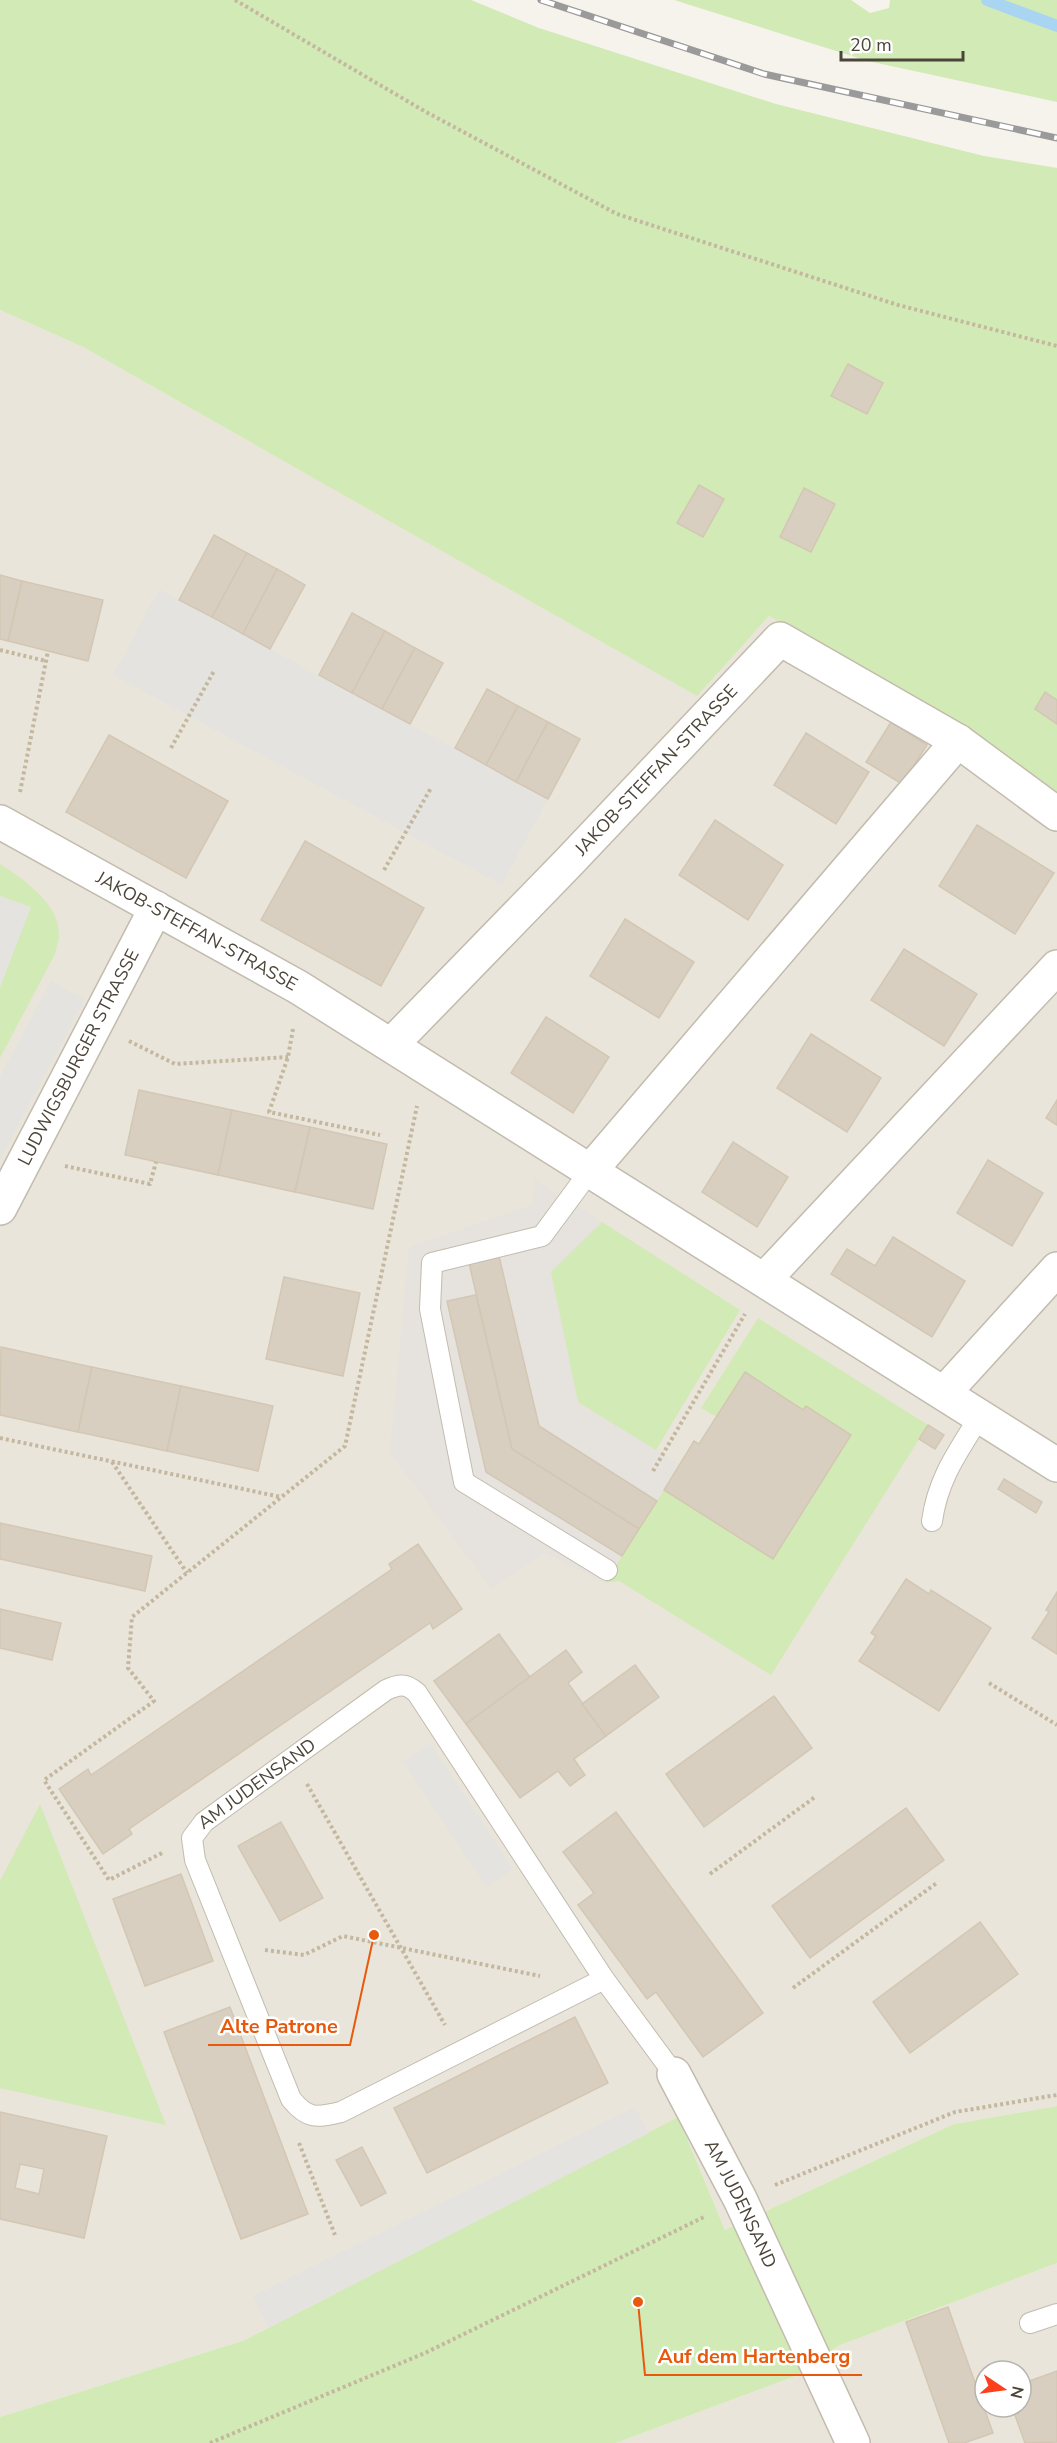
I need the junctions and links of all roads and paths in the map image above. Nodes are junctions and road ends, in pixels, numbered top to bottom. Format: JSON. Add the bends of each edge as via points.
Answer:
{"nodes":[{"id":1,"x":235,"y":0,"type":"edge"},
{"id":2,"x":1057,"y":346,"type":"edge"},
{"id":3,"x":0,"y":650,"type":"edge"},
{"id":4,"x":48,"y":651,"type":"dead end"},
{"id":5,"x":46,"y":661,"type":"junction"},
{"id":6,"x":214,"y":671,"type":"dead end"},
{"id":7,"x":958,"y":741,"type":"junction"},
{"id":8,"x":171,"y":748,"type":"dead end"},
{"id":9,"x":431,"y":788,"type":"dead end"},
{"id":10,"x":1057,"y":814,"type":"edge"},
{"id":11,"x":6,"y":825,"type":"edge"},
{"id":12,"x":384,"y":870,"type":"dead end"},
{"id":13,"x":156,"y":908,"type":"junction"},
{"id":14,"x":1057,"y":967,"type":"edge"},
{"id":15,"x":95,"y":1025,"type":"junction"},
{"id":16,"x":293,"y":1032,"type":"dead end"},
{"id":17,"x":391,"y":1045,"type":"junction"},
{"id":18,"x":288,"y":1058,"type":"junction"},
{"id":19,"x":426,"y":1068,"type":"junction"},
{"id":20,"x":380,"y":1135,"type":"dead end"},
{"id":21,"x":26,"y":1157,"type":"junction"},
{"id":22,"x":156,"y":1162,"type":"dead end"},
{"id":23,"x":590,"y":1171,"type":"junction"},
{"id":24,"x":0,"y":1208,"type":"edge"},
{"id":25,"x":1057,"y":1269,"type":"edge"},
{"id":26,"x":764,"y":1280,"type":"junction"},
{"id":27,"x":944,"y":1393,"type":"junction"},
{"id":28,"x":980,"y":1416,"type":"junction"},
{"id":29,"x":0,"y":1438,"type":"edge"},
{"id":30,"x":112,"y":1461,"type":"junction"},
{"id":31,"x":1057,"y":1465,"type":"edge"},
{"id":32,"x":653,"y":1471,"type":"dead end"},
{"id":33,"x":281,"y":1497,"type":"junction"},
{"id":34,"x":932,"y":1521,"type":"dead end"},
{"id":35,"x":607,"y":1570,"type":"dead end"},
{"id":36,"x":187,"y":1573,"type":"junction"},
{"id":37,"x":989,"y":1683,"type":"dead end"},
{"id":38,"x":1057,"y":1725,"type":"edge"},
{"id":39,"x":291,"y":1758,"type":"junction"},
{"id":40,"x":815,"y":1797,"type":"dead end"},
{"id":41,"x":192,"y":1838,"type":"junction"},
{"id":42,"x":710,"y":1874,"type":"dead end"},
{"id":43,"x":938,"y":1882,"type":"dead end"},
{"id":44,"x":231,"y":1947,"type":"junction"},
{"id":45,"x":401,"y":1948,"type":"junction"},
{"id":46,"x":604,"y":1979,"type":"junction"},
{"id":47,"x":793,"y":1988,"type":"dead end"},
{"id":48,"x":583,"y":1989,"type":"junction"},
{"id":49,"x":460,"y":2051,"type":"junction"},
{"id":50,"x":674,"y":2074,"type":"joint"},
{"id":51,"x":1057,"y":2096,"type":"edge"},
{"id":52,"x":300,"y":2111,"type":"junction"},
{"id":53,"x":740,"y":2199,"type":"junction"},
{"id":54,"x":335,"y":2235,"type":"dead end"},
{"id":55,"x":1057,"y":2314,"type":"edge"},
{"id":56,"x":1029,"y":2323,"type":"dead end"},
{"id":57,"x":210,"y":2443,"type":"edge"},
{"id":58,"x":854,"y":2443,"type":"edge"}],
"edges":[{"from":1,"to":2,"type":"path","via":[[426,112],[617,214],[898,305]]},
{"from":3,"to":5,"type":"path"},
{"from":4,"to":5,"type":"path"},
{"from":5,"to":11,"type":"path"},
{"from":6,"to":8,"type":"path"},
{"from":7,"to":10,"type":"street","name":"JAKOB-STEFFAN-STRASSE"},
{"from":7,"to":17,"type":"street","name":"JAKOB-STEFFAN-STRASSE","via":[[780,639]]},
{"from":7,"to":23,"type":"street"},
{"from":9,"to":12,"type":"path"},
{"from":11,"to":13,"type":"street","name":"JAKOB-STEFFAN-STRASSE"},
{"from":13,"to":15,"type":"street","name":"LUDWIGSBURGER STRASSE"},
{"from":13,"to":17,"type":"street","name":"JAKOB-STEFFAN-STRASSE","via":[[298,987]]},
{"from":14,"to":26,"type":"street"},
{"from":15,"to":18,"type":"path","via":[[175,1064]]},
{"from":15,"to":21,"type":"street","name":"LUDWIGSBURGER STRASSE"},
{"from":16,"to":18,"type":"path"},
{"from":17,"to":19,"type":"street","name":"JAKOB-STEFFAN-STRASSE"},
{"from":18,"to":20,"type":"path","via":[[269,1112]]},
{"from":19,"to":23,"type":"street","name":"JAKOB-STEFFAN-STRASSE"},
{"from":19,"to":33,"type":"path","via":[[345,1446]]},
{"from":21,"to":22,"type":"path","via":[[150,1184]]},
{"from":21,"to":24,"type":"street","name":"LUDWIGSBURGER STRASSE"},
{"from":23,"to":26,"type":"street","name":"JAKOB-STEFFAN-STRASSE"},
{"from":23,"to":35,"type":"lane","via":[[542,1236],[432,1263],[430,1310],[464,1482]]},
{"from":25,"to":27,"type":"street"},
{"from":26,"to":27,"type":"street","name":"JAKOB-STEFFAN-STRASSE"},
{"from":26,"to":32,"type":"path"},
{"from":27,"to":28,"type":"street","name":"JAKOB-STEFFAN-STRASSE"},
{"from":28,"to":31,"type":"street","name":"JAKOB-STEFFAN-STRASSE"},
{"from":28,"to":34,"type":"lane","via":[[946,1471],[935,1498]]},
{"from":29,"to":30,"type":"path"},
{"from":30,"to":33,"type":"path"},
{"from":30,"to":36,"type":"path"},
{"from":33,"to":36,"type":"path"},
{"from":36,"to":41,"type":"path","via":[[132,1617],[129,1668],[154,1701],[44,1780],[109,1880]]},
{"from":37,"to":38,"type":"path"},
{"from":39,"to":41,"type":"lane","name":"AM JUDENSAND","via":[[204,1822]]},
{"from":39,"to":45,"type":"path"},
{"from":39,"to":46,"type":"lane","name":"AM JUDENSAND","via":[[386,1690],[408,1685],[417,1693]]},
{"from":40,"to":42,"type":"path"},
{"from":41,"to":44,"type":"lane","name":"AM JUDENSAND","via":[[195,1860]]},
{"from":43,"to":47,"type":"path"},
{"from":44,"to":45,"type":"path","via":[[304,1955],[343,1936]]},
{"from":44,"to":52,"type":"lane","name":"AM JUDENSAND","via":[[291,2099]]},
{"from":45,"to":48,"type":"path","via":[[567,1981]]},
{"from":45,"to":49,"type":"path"},
{"from":46,"to":48,"type":"lane"},
{"from":46,"to":50,"type":"lane","name":"AM JUDENSAND"},
{"from":48,"to":49,"type":"lane"},
{"from":49,"to":52,"type":"lane","via":[[340,2112],[325,2116]]},
{"from":50,"to":53,"type":"street","name":"AM JUDENSAND"},
{"from":51,"to":53,"type":"path","via":[[955,2112]]},
{"from":52,"to":54,"type":"path","via":[[296,2134]]},
{"from":53,"to":57,"type":"path","via":[[425,2353]]},
{"from":53,"to":58,"type":"street","name":"AM JUDENSAND"},
{"from":55,"to":56,"type":"lane"}]}
